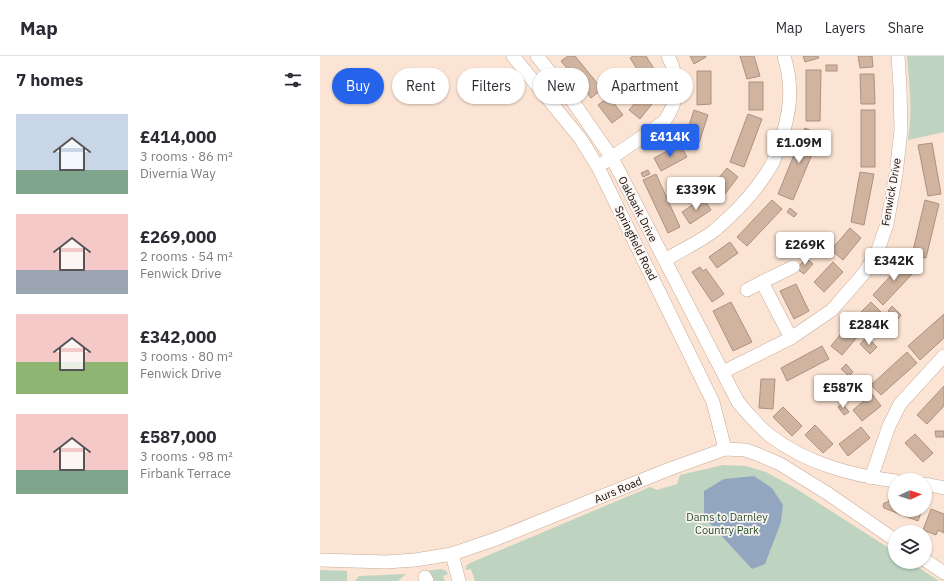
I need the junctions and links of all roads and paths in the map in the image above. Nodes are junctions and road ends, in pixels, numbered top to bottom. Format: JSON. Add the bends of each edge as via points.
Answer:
{"nodes":[{"id":1,"x":513,"y":56,"type":"edge"},
{"id":2,"x":537,"y":56,"type":"edge"},
{"id":3,"x":668,"y":56,"type":"edge"},
{"id":4,"x":784,"y":56,"type":"edge"},
{"id":5,"x":898,"y":56,"type":"edge"},
{"id":6,"x":612,"y":158,"type":"junction"},
{"id":7,"x":598,"y":167,"type":"junction"},
{"id":8,"x":665,"y":260,"type":"junction"},
{"id":9,"x":793,"y":267,"type":"dead end"},
{"id":10,"x":762,"y":282,"type":"junction"},
{"id":11,"x":747,"y":290,"type":"dead end"},
{"id":12,"x":791,"y":338,"type":"junction"},
{"id":13,"x":944,"y":358,"type":"edge"},
{"id":14,"x":723,"y":372,"type":"junction"},
{"id":15,"x":725,"y":449,"type":"junction"},
{"id":16,"x":871,"y":478,"type":"junction"},
{"id":17,"x":888,"y":480,"type":"edge"},
{"id":18,"x":932,"y":485,"type":"edge"},
{"id":19,"x":944,"y":488,"type":"edge"},
{"id":20,"x":888,"y":535,"type":"edge"},
{"id":21,"x":452,"y":554,"type":"junction"},
{"id":22,"x":320,"y":560,"type":"edge"},
{"id":23,"x":932,"y":565,"type":"edge"},
{"id":24,"x":944,"y":573,"type":"edge"},
{"id":25,"x":459,"y":581,"type":"edge"}],
"edges":[{"from":1,"to":7,"type":"street","name":"Springfield Road","via":[[580,138]]},
{"from":2,"to":6,"type":"street","name":"Oakbank Drive","via":[[569,96]]},
{"from":3,"to":6,"type":"street","via":[[674,67],[677,83],[671,113],[664,122]]},
{"from":4,"to":8,"type":"street","via":[[791,93],[782,138],[772,165],[744,202],[714,230]]},
{"from":5,"to":12,"type":"street","name":"Fenwick Drive","via":[[901,130],[887,224],[878,250],[865,272],[832,310]]},
{"from":6,"to":7,"type":"street"},
{"from":6,"to":8,"type":"street","name":"Oakbank Drive"},
{"from":7,"to":15,"type":"street","name":"Springfield Road","via":[[713,402]]},
{"from":8,"to":14,"type":"street","name":"Oakbank Drive"},
{"from":9,"to":10,"type":"street"},
{"from":10,"to":11,"type":"street"},
{"from":10,"to":12,"type":"street"},
{"from":12,"to":14,"type":"street","name":"Fenwick Drive"},
{"from":13,"to":16,"type":"street","via":[[900,404]]},
{"from":14,"to":16,"type":"street","name":"Oakbank Drive","via":[[738,402],[772,437],[812,460],[834,469]]},
{"from":15,"to":20,"type":"street","name":"Aurs Road","via":[[745,450],[780,464]]},
{"from":15,"to":21,"type":"street","name":"Aurs Road"},
{"from":16,"to":17,"type":"street","name":"Oakbank Drive"},
{"from":18,"to":19,"type":"street"},
{"from":21,"to":22,"type":"street","name":"Aurs Road","via":[[386,562]]},
{"from":21,"to":25,"type":"street"},
{"from":23,"to":24,"type":"street"}]}
